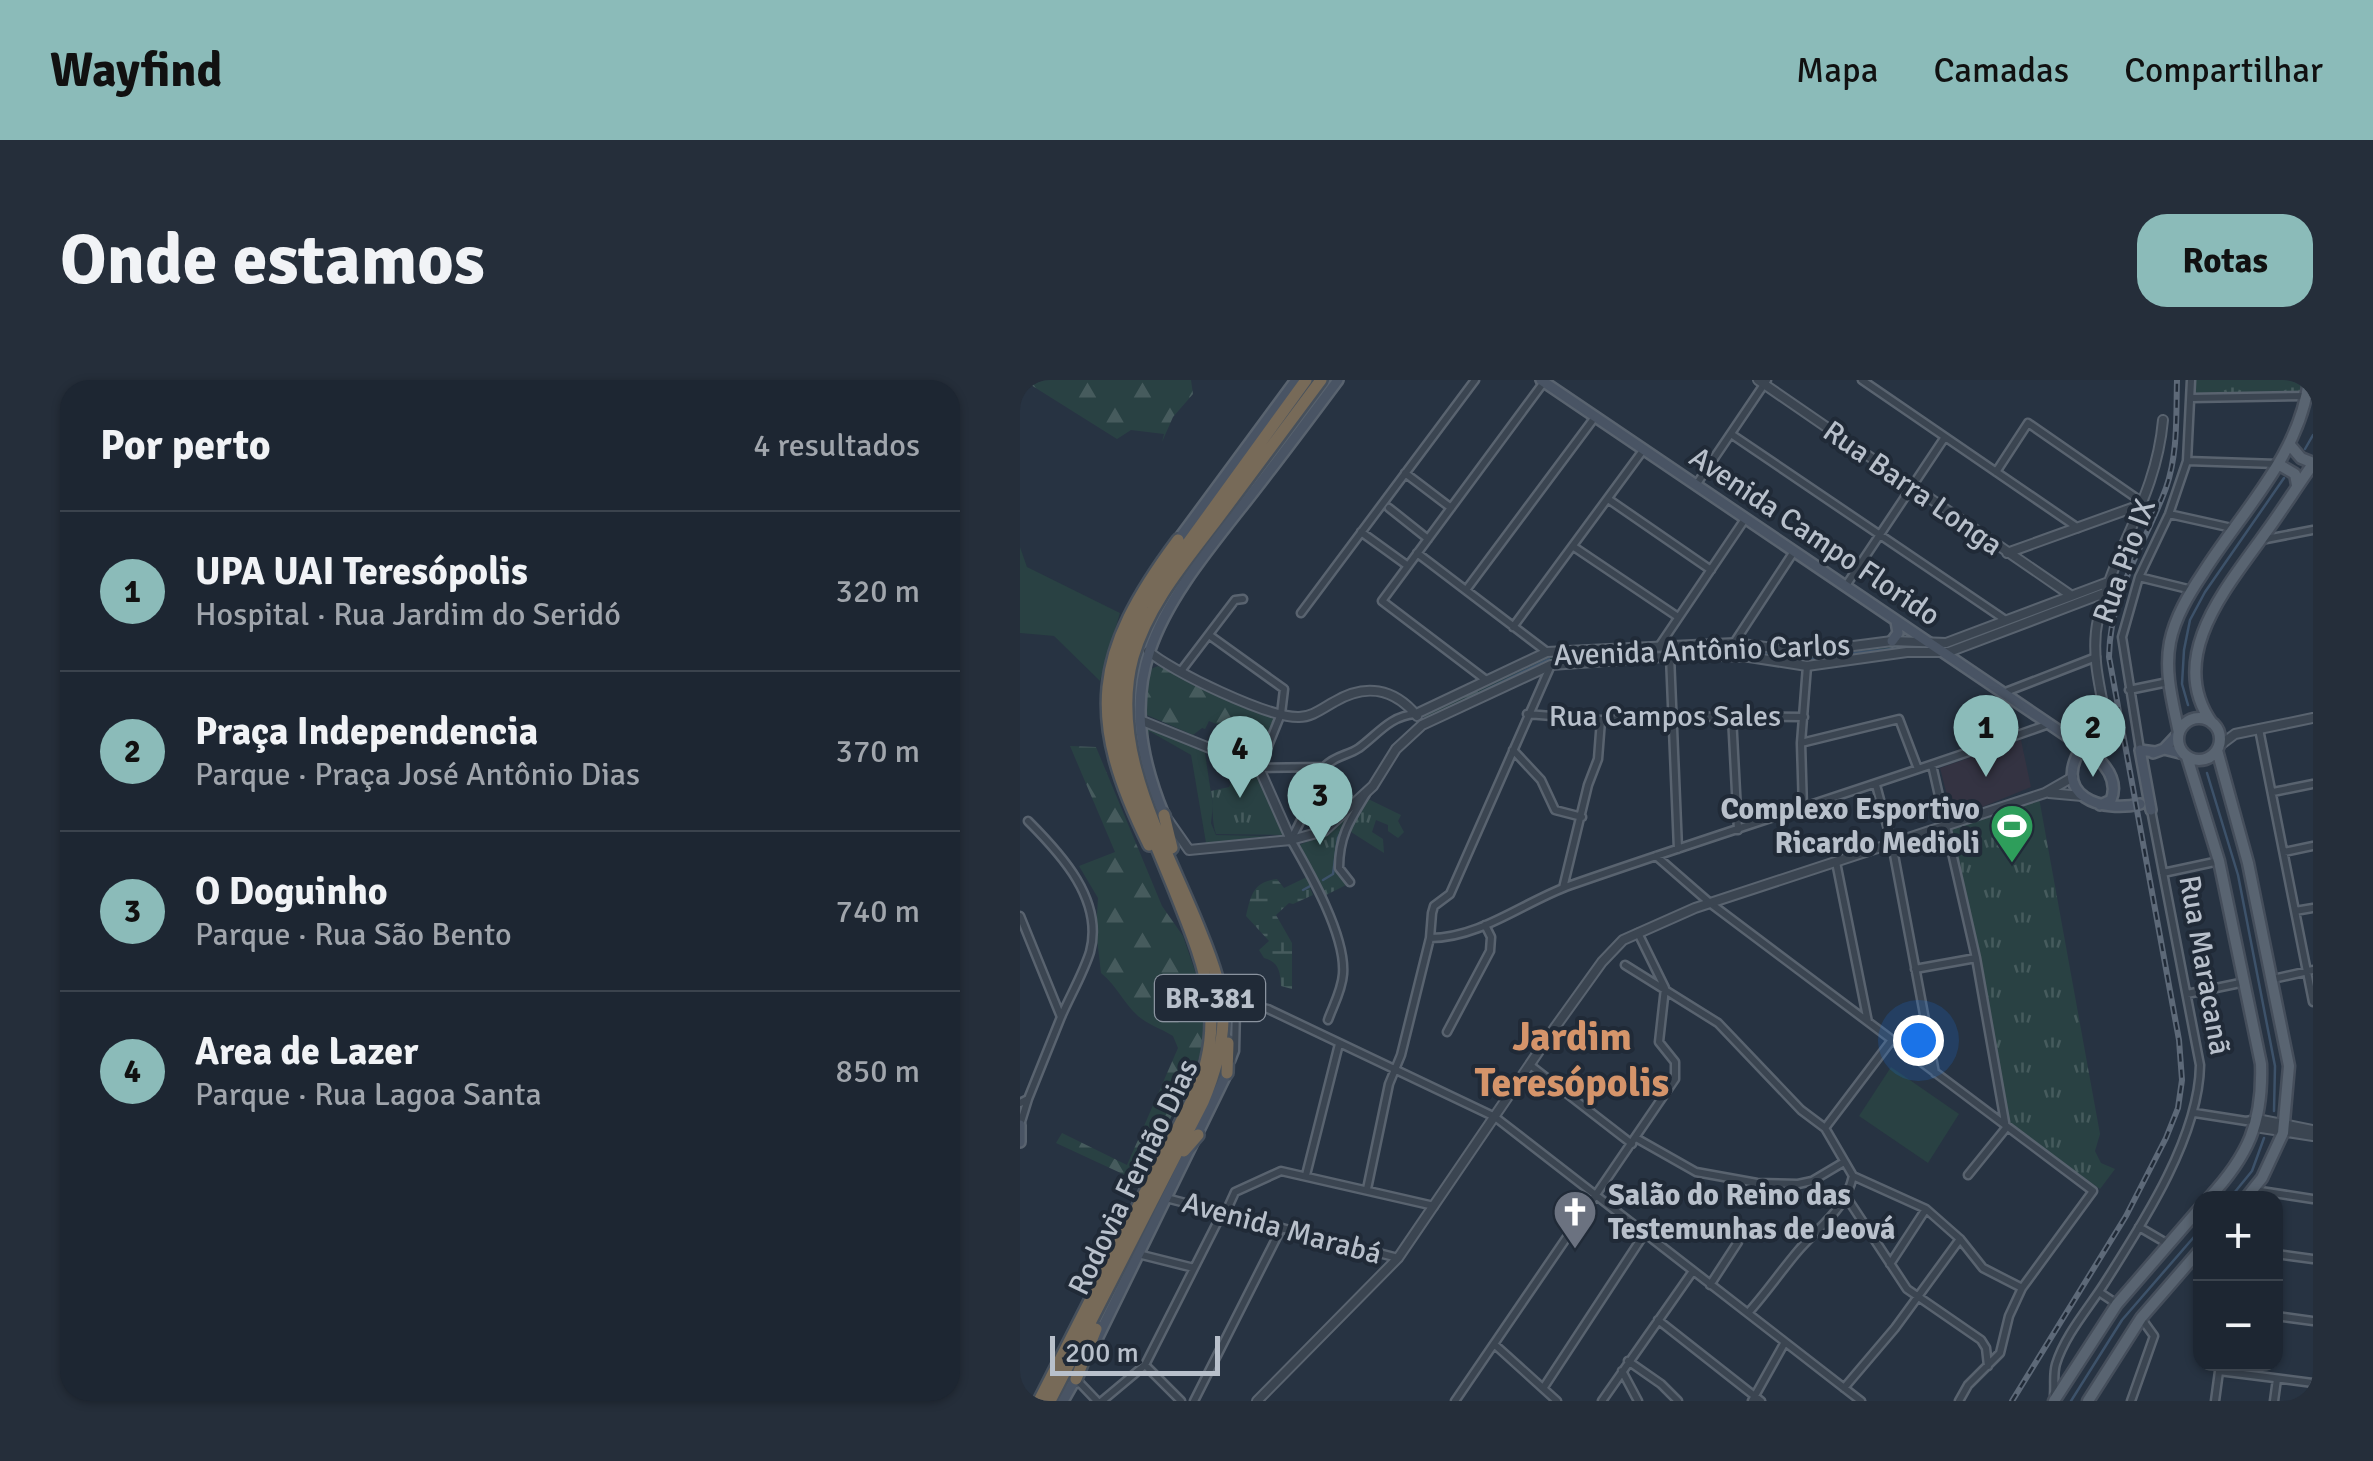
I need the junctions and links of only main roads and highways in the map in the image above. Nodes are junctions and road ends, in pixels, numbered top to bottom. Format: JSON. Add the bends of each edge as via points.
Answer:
{"nodes":[{"id":1,"x":1296,"y":380,"type":"edge"},
{"id":2,"x":1306,"y":380,"type":"edge"},
{"id":3,"x":1321,"y":380,"type":"edge"},
{"id":4,"x":1338,"y":380,"type":"edge"},
{"id":5,"x":2309,"y":380,"type":"edge"},
{"id":6,"x":1544,"y":381,"type":"edge"},
{"id":7,"x":2290,"y":445,"type":"junction"},
{"id":8,"x":2278,"y":464,"type":"junction"},
{"id":9,"x":2313,"y":464,"type":"edge"},
{"id":10,"x":2297,"y":486,"type":"junction"},
{"id":11,"x":1178,"y":540,"type":"joint"},
{"id":12,"x":1896,"y":620,"type":"junction"},
{"id":13,"x":1892,"y":641,"type":"road end"},
{"id":14,"x":2214,"y":725,"type":"junction"},
{"id":15,"x":2178,"y":733,"type":"junction"},
{"id":16,"x":2060,"y":734,"type":"junction"},
{"id":17,"x":2081,"y":748,"type":"junction"},
{"id":18,"x":2218,"y":748,"type":"junction"},
{"id":19,"x":2159,"y":751,"type":"junction"},
{"id":20,"x":2186,"y":756,"type":"junction"},
{"id":21,"x":2075,"y":760,"type":"junction"},
{"id":22,"x":2143,"y":766,"type":"junction"},
{"id":23,"x":2148,"y":791,"type":"junction"},
{"id":24,"x":2114,"y":793,"type":"junction"},
{"id":25,"x":2140,"y":804,"type":"junction"},
{"id":26,"x":2100,"y":805,"type":"junction"},
{"id":27,"x":2128,"y":806,"type":"junction"},
{"id":28,"x":1164,"y":815,"type":"joint"},
{"id":29,"x":1178,"y":872,"type":"junction"},
{"id":30,"x":1178,"y":900,"type":"junction"},
{"id":31,"x":1220,"y":990,"type":"junction"},
{"id":32,"x":1226,"y":1074,"type":"joint"},
{"id":33,"x":1020,"y":1125,"type":"edge"},
{"id":34,"x":1198,"y":1135,"type":"joint"},
{"id":35,"x":1020,"y":1142,"type":"edge"},
{"id":36,"x":1156,"y":1172,"type":"junction"},
{"id":37,"x":2216,"y":1191,"type":"edge"},
{"id":38,"x":2252,"y":1191,"type":"edge"},
{"id":39,"x":1162,"y":1193,"type":"junction"},
{"id":40,"x":2193,"y":1216,"type":"edge"},
{"id":41,"x":1136,"y":1232,"type":"junction"},
{"id":42,"x":2193,"y":1258,"type":"edge"},
{"id":43,"x":1073,"y":1384,"type":"junction"},
{"id":44,"x":1031,"y":1401,"type":"edge"},
{"id":45,"x":1039,"y":1401,"type":"edge"},
{"id":46,"x":1050,"y":1401,"type":"edge"},
{"id":47,"x":1064,"y":1401,"type":"edge"},
{"id":48,"x":2053,"y":1401,"type":"edge"},
{"id":49,"x":2088,"y":1401,"type":"edge"}],
"edges":[{"from":1,"to":11,"type":"main road"},
{"from":2,"to":30,"type":"highway","name":"Rodovia Fernão Dias","number":"BR-381","via":[[1143,605],[1119,675],[1115,714],[1127,773]]},
{"from":3,"to":29,"type":"highway","name":"Rodovia Fernão Dias","number":"BR-381","via":[[1167,587],[1132,660],[1130,744]]},
{"from":4,"to":28,"type":"main road","number":"BR-381","via":[[1177,593],[1148,651],[1142,750]]},
{"from":5,"to":7,"type":"main road"},
{"from":6,"to":12,"type":"main road","name":"Avenida Campo Florido"},
{"from":7,"to":8,"type":"main road"},
{"from":7,"to":9,"type":"main road"},
{"from":8,"to":10,"type":"main road","via":[[2296,474]]},
{"from":8,"to":15,"type":"main road","via":[[2192,590],[2170,640],[2168,682]]},
{"from":9,"to":10,"type":"main road"},
{"from":10,"to":14,"type":"main road","via":[[2205,623],[2198,683]]},
{"from":11,"to":30,"type":"highway","via":[[1122,632],[1107,704],[1124,795]]},
{"from":12,"to":13,"type":"main road"},
{"from":12,"to":16,"type":"main road","name":"Avenida Campo Florido"},
{"from":14,"to":15,"type":"main road","via":[[2193,719]]},
{"from":14,"to":18,"type":"main road"},
{"from":15,"to":19,"type":"main road"},
{"from":15,"to":20,"type":"main road"},
{"from":16,"to":17,"type":"main road","name":"Avenida Campo Florido"},
{"from":16,"to":21,"type":"main road"},
{"from":17,"to":21,"type":"main road"},
{"from":17,"to":24,"type":"main road","name":"Avenida Campo Florido","via":[[2106,766]]},
{"from":18,"to":20,"type":"main road","via":[[2200,760]]},
{"from":18,"to":38,"type":"main road","via":[[2289,1066],[2285,1129]]},
{"from":19,"to":20,"type":"main road"},
{"from":19,"to":22,"type":"main road"},
{"from":19,"to":22,"type":"main road","name":"Rua Maracanã","via":[[2140,750]]},
{"from":20,"to":37,"type":"main road","via":[[2219,861],[2261,1064],[2262,1094],[2253,1122],[2235,1170]]},
{"from":21,"to":26,"type":"main road","via":[[2073,777],[2082,796]]},
{"from":22,"to":23,"type":"main road","name":"Rua Maracanã"},
{"from":23,"to":25,"type":"main road"},
{"from":23,"to":25,"type":"main road","name":"Rua Maracanã","via":[[2151,810]]},
{"from":24,"to":26,"type":"main road"},
{"from":24,"to":27,"type":"main road","name":"Avenida Campo Florido"},
{"from":25,"to":27,"type":"main road"},
{"from":26,"to":27,"type":"main road"},
{"from":28,"to":29,"type":"highway","number":"BR-381"},
{"from":29,"to":31,"type":"highway","name":"Rodovia Fernão Dias","number":"BR-381"},
{"from":30,"to":36,"type":"highway","name":"Rodovia Fernão Dias","number":"BR-381","via":[[1210,988],[1210,1048],[1204,1075]]},
{"from":31,"to":32,"type":"highway","via":[[1230,1024]]},
{"from":31,"to":39,"type":"highway","name":"Rodovia Fernão Dias","number":"BR-381","via":[[1224,1018],[1214,1076]]},
{"from":32,"to":34,"type":"main road","number":"BR-381"},
{"from":33,"to":35,"type":"main road"},
{"from":34,"to":39,"type":"highway","number":"BR-381"},
{"from":36,"to":44,"type":"highway","number":"BR-381"},
{"from":36,"to":45,"type":"highway","name":"Rodovia Fernão Dias","number":"BR-381"},
{"from":39,"to":41,"type":"highway","name":"Rodovia Fernão Dias","number":"BR-381"},
{"from":39,"to":43,"type":"main road","number":"BR-381"},
{"from":40,"to":48,"type":"main road","via":[[2118,1304]]},
{"from":41,"to":43,"type":"highway"},
{"from":41,"to":46,"type":"highway","name":"Rodovia Fernão Dias","number":"BR-381"},
{"from":42,"to":49,"type":"main road","via":[[2141,1318]]},
{"from":43,"to":47,"type":"main road","number":"BR-381"}]}
